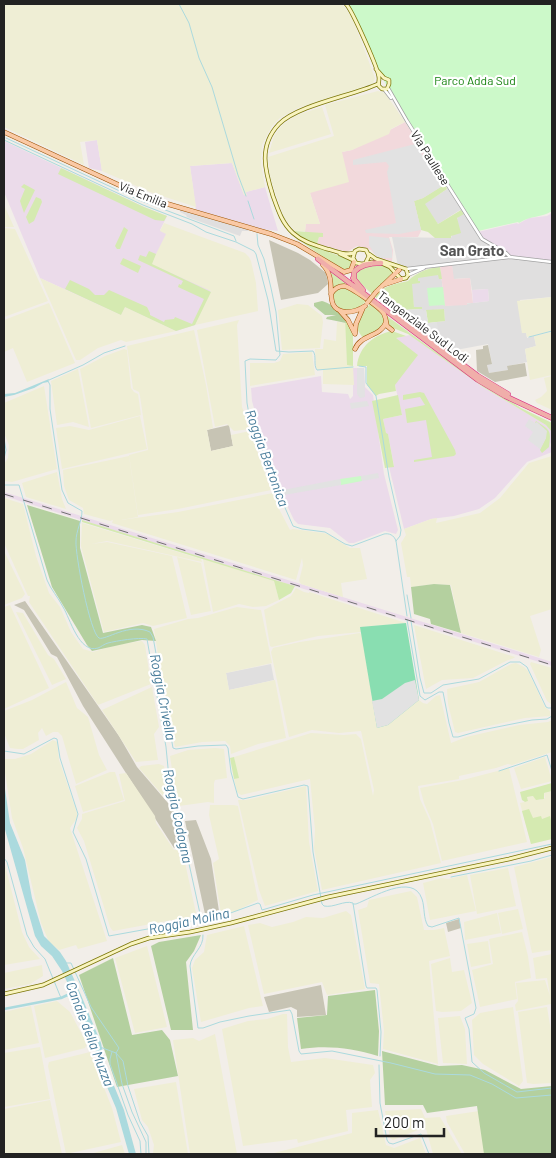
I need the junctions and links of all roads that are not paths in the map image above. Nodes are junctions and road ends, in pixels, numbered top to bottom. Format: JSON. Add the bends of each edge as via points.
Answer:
{"nodes":[{"id":1,"x":348,"y":5,"type":"edge"},
{"id":2,"x":382,"y":84,"type":"junction"},
{"id":3,"x":4,"y":132,"type":"edge"},
{"id":4,"x":289,"y":241,"type":"junction"},
{"id":5,"x":501,"y":249,"type":"junction"},
{"id":6,"x":333,"y":250,"type":"junction"},
{"id":7,"x":353,"y":253,"type":"junction"},
{"id":8,"x":368,"y":254,"type":"junction"},
{"id":9,"x":502,"y":257,"type":"junction"},
{"id":10,"x":510,"y":257,"type":"junction"},
{"id":11,"x":318,"y":259,"type":"junction"},
{"id":12,"x":354,"y":261,"type":"junction"},
{"id":13,"x":325,"y":262,"type":"junction"},
{"id":14,"x":366,"y":262,"type":"junction"},
{"id":15,"x":552,"y":262,"type":"edge"},
{"id":16,"x":381,"y":264,"type":"junction"},
{"id":17,"x":360,"y":265,"type":"junction"},
{"id":18,"x":427,"y":266,"type":"junction"},
{"id":19,"x":399,"y":273,"type":"junction"},
{"id":20,"x":408,"y":275,"type":"junction"},
{"id":21,"x":354,"y":280,"type":"junction"},
{"id":22,"x":363,"y":290,"type":"junction"},
{"id":23,"x":377,"y":291,"type":"junction"},
{"id":24,"x":330,"y":296,"type":"junction"},
{"id":25,"x":366,"y":304,"type":"junction"},
{"id":26,"x":338,"y":310,"type":"junction"},
{"id":27,"x":382,"y":311,"type":"junction"},
{"id":28,"x":386,"y":322,"type":"junction"},
{"id":29,"x":392,"y":330,"type":"dead end"},
{"id":30,"x":355,"y":335,"type":"dead end"},
{"id":31,"x":362,"y":339,"type":"junction"},
{"id":32,"x":430,"y":344,"type":"junction"},
{"id":33,"x":355,"y":348,"type":"dead end"},
{"id":34,"x":552,"y":418,"type":"edge"},
{"id":35,"x":552,"y":848,"type":"edge"},
{"id":36,"x":4,"y":994,"type":"edge"}],
"edges":[{"from":1,"to":2,"type":"main road","name":"Via Paullese"},
{"from":2,"to":5,"type":"street","name":"Via Paullese","via":[[482,239]]},
{"from":2,"to":6,"type":"main road","via":[[288,117],[274,131],[266,150],[268,179],[285,224],[303,241]]},
{"from":3,"to":4,"type":"main road","name":"Via Emilia","via":[[146,198]]},
{"from":4,"to":11,"type":"main road","name":"Tangenziale Sud Lodi"},
{"from":4,"to":13,"type":"main road"},
{"from":5,"to":9,"type":"street"},
{"from":5,"to":10,"type":"street","name":"Via Paullese"},
{"from":6,"to":7,"type":"main road"},
{"from":6,"to":12,"type":"main road"},
{"from":7,"to":8,"type":"main road","via":[[361,248]]},
{"from":7,"to":12,"type":"main road"},
{"from":8,"to":14,"type":"main road"},
{"from":8,"to":19,"type":"main road"},
{"from":9,"to":10,"type":"street"},
{"from":9,"to":18,"type":"street"},
{"from":10,"to":15,"type":"street"},
{"from":11,"to":24,"type":"main road","via":[[330,274]]},
{"from":11,"to":32,"type":"highway","name":"Tangenziale Sud Lodi"},
{"from":12,"to":13,"type":"main road","via":[[352,269],[346,272]]},
{"from":12,"to":17,"type":"main road"},
{"from":13,"to":22,"type":"highway"},
{"from":14,"to":16,"type":"main road"},
{"from":14,"to":17,"type":"main road"},
{"from":16,"to":19,"type":"main road"},
{"from":16,"to":21,"type":"highway","via":[[360,267],[354,272]]},
{"from":17,"to":21,"type":"highway","via":[[353,272]]},
{"from":18,"to":19,"type":"street"},
{"from":18,"to":20,"type":"street"},
{"from":19,"to":20,"type":"main road"},
{"from":19,"to":20,"type":"main road","via":[[405,278]]},
{"from":19,"to":23,"type":"main road"},
{"from":19,"to":23,"type":"main road"},
{"from":21,"to":22,"type":"highway"},
{"from":22,"to":34,"type":"highway","via":[[483,379]]},
{"from":23,"to":25,"type":"main road","bridge":true},
{"from":24,"to":26,"type":"main road"},
{"from":24,"to":27,"type":"main road","via":[[336,288],[346,287]]},
{"from":25,"to":26,"type":"main road","via":[[350,312]]},
{"from":25,"to":26,"type":"main road","via":[[357,319],[355,334],[350,322]]},
{"from":27,"to":28,"type":"main road"},
{"from":27,"to":32,"type":"highway"},
{"from":28,"to":29,"type":"main road"},
{"from":28,"to":31,"type":"main road","via":[[380,331]]},
{"from":30,"to":31,"type":"main road"},
{"from":31,"to":33,"type":"main road"},
{"from":32,"to":34,"type":"highway","name":"Tangenziale Sud Lodi","via":[[478,380],[522,407]]},
{"from":35,"to":36,"type":"main road","via":[[509,860],[328,896],[200,930],[149,938],[52,981]]}]}
